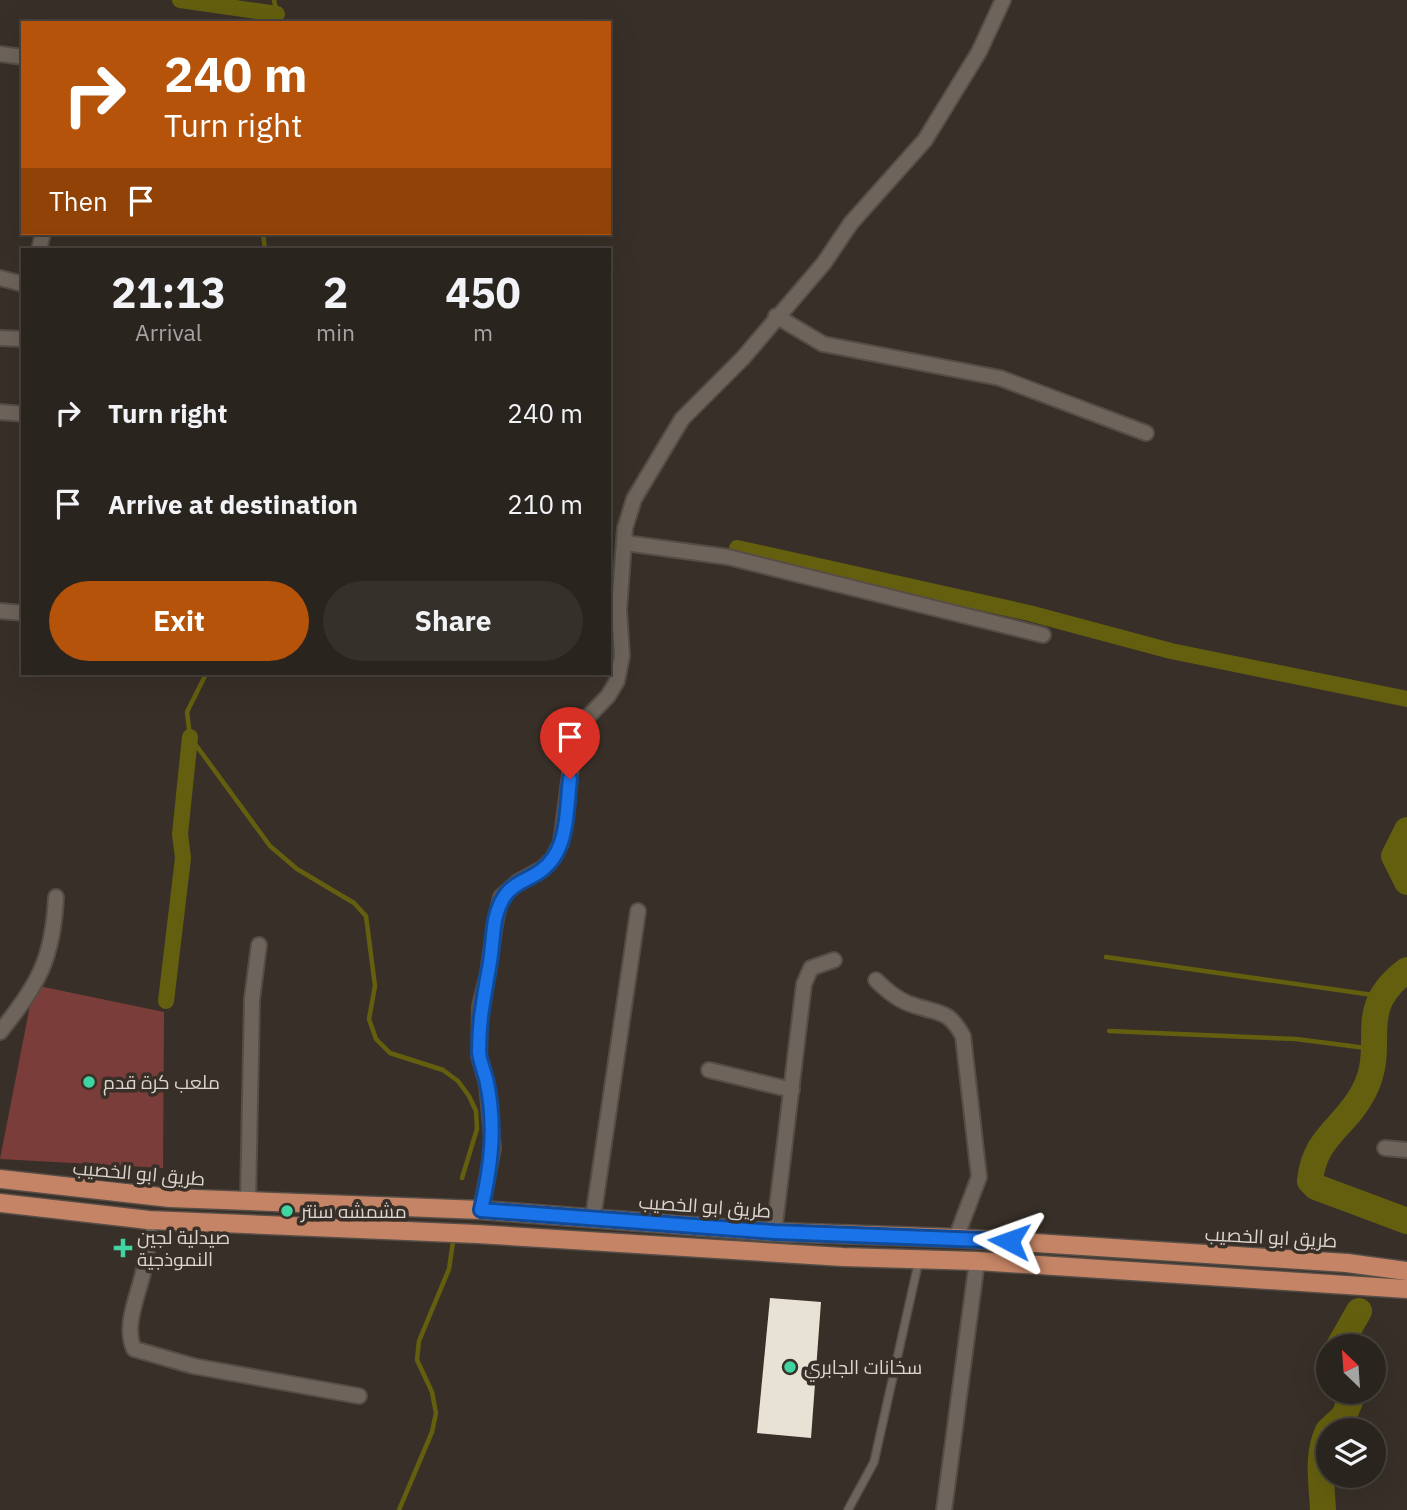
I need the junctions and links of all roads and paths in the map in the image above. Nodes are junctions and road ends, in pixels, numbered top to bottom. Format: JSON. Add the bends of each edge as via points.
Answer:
{"nodes":[{"id":1,"x":1003,"y":0,"type":"edge"},
{"id":2,"x":0,"y":54,"type":"edge"},
{"id":3,"x":21,"y":57,"type":"edge"},
{"id":4,"x":0,"y":278,"type":"edge"},
{"id":5,"x":21,"y":283,"type":"edge"},
{"id":6,"x":776,"y":316,"type":"junction"},
{"id":7,"x":0,"y":338,"type":"edge"},
{"id":8,"x":21,"y":339,"type":"edge"},
{"id":9,"x":0,"y":412,"type":"edge"},
{"id":10,"x":21,"y":414,"type":"edge"},
{"id":11,"x":1146,"y":433,"type":"dead end"},
{"id":12,"x":625,"y":543,"type":"junction"},
{"id":13,"x":0,"y":611,"type":"edge"},
{"id":14,"x":21,"y":613,"type":"edge"},
{"id":15,"x":1043,"y":635,"type":"dead end"},
{"id":16,"x":56,"y":897,"type":"dead end"},
{"id":17,"x":638,"y":911,"type":"dead end"},
{"id":18,"x":259,"y":945,"type":"dead end"},
{"id":19,"x":834,"y":960,"type":"dead end"},
{"id":20,"x":876,"y":980,"type":"dead end"},
{"id":21,"x":0,"y":1032,"type":"edge"},
{"id":22,"x":709,"y":1070,"type":"dead end"},
{"id":23,"x":792,"y":1090,"type":"junction"},
{"id":24,"x":1385,"y":1148,"type":"dead end"},
{"id":25,"x":1407,"y":1150,"type":"edge"},
{"id":26,"x":0,"y":1179,"type":"edge"},
{"id":27,"x":93,"y":1191,"type":"junction"},
{"id":28,"x":248,"y":1202,"type":"junction"},
{"id":29,"x":0,"y":1203,"type":"edge"},
{"id":30,"x":481,"y":1210,"type":"junction"},
{"id":31,"x":89,"y":1214,"type":"junction"},
{"id":32,"x":593,"y":1218,"type":"junction"},
{"id":33,"x":149,"y":1220,"type":"junction"},
{"id":34,"x":774,"y":1232,"type":"junction"},
{"id":35,"x":956,"y":1238,"type":"junction"},
{"id":36,"x":1247,"y":1257,"type":"junction"},
{"id":37,"x":919,"y":1259,"type":"junction"},
{"id":38,"x":977,"y":1261,"type":"junction"},
{"id":39,"x":1407,"y":1271,"type":"edge"},
{"id":40,"x":1246,"y":1279,"type":"junction"},
{"id":41,"x":1407,"y":1289,"type":"edge"},
{"id":42,"x":359,"y":1396,"type":"dead end"},
{"id":43,"x":848,"y":1510,"type":"edge"},
{"id":44,"x":944,"y":1510,"type":"edge"}],
"edges":[{"from":1,"to":6,"type":"street","via":[[925,140]]},
{"from":2,"to":3,"type":"street"},
{"from":4,"to":5,"type":"street"},
{"from":6,"to":11,"type":"street","via":[[823,344],[1000,378]]},
{"from":6,"to":12,"type":"street","via":[[743,358],[682,419],[634,499]]},
{"from":7,"to":8,"type":"street"},
{"from":9,"to":10,"type":"street"},
{"from":12,"to":15,"type":"street","via":[[728,557]]},
{"from":12,"to":30,"type":"street","via":[[619,610],[622,656],[617,681],[575,736],[561,843],[542,869],[501,897],[495,924],[480,1006],[479,1056],[487,1084],[493,1148]]},
{"from":13,"to":14,"type":"street"},
{"from":16,"to":21,"type":"street","via":[[47,962]]},
{"from":17,"to":32,"type":"street"},
{"from":18,"to":28,"type":"street","via":[[252,999]]},
{"from":19,"to":23,"type":"street","via":[[811,968],[804,984]]},
{"from":20,"to":35,"type":"street","via":[[911,1005],[954,1019],[963,1036],[979,1177]]},
{"from":22,"to":23,"type":"street"},
{"from":23,"to":34,"type":"street"},
{"from":24,"to":25,"type":"street"},
{"from":26,"to":27,"type":"main road","name":"طريق ابو الخصيب"},
{"from":27,"to":28,"type":"main road","name":"طريق ابو الخصيب"},
{"from":27,"to":31,"type":"main road"},
{"from":28,"to":30,"type":"main road","name":"طريق ابو الخصيب"},
{"from":29,"to":31,"type":"main road"},
{"from":30,"to":32,"type":"main road","name":"طريق ابو الخصيب"},
{"from":31,"to":33,"type":"main road"},
{"from":32,"to":34,"type":"main road","name":"طريق ابو الخصيب"},
{"from":33,"to":37,"type":"main road"},
{"from":33,"to":42,"type":"street","via":[[145,1267],[132,1320],[134,1349],[193,1366]]},
{"from":34,"to":35,"type":"main road","name":"طريق ابو الخصيب"},
{"from":35,"to":36,"type":"main road","name":"طريق ابو الخصيب"},
{"from":36,"to":39,"type":"main road","name":"طريق ابو الخصيب"},
{"from":36,"to":40,"type":"main road"},
{"from":37,"to":38,"type":"main road"},
{"from":37,"to":43,"type":"lane","via":[[874,1462]]},
{"from":38,"to":40,"type":"main road"},
{"from":38,"to":44,"type":"street"},
{"from":40,"to":41,"type":"main road"}]}
